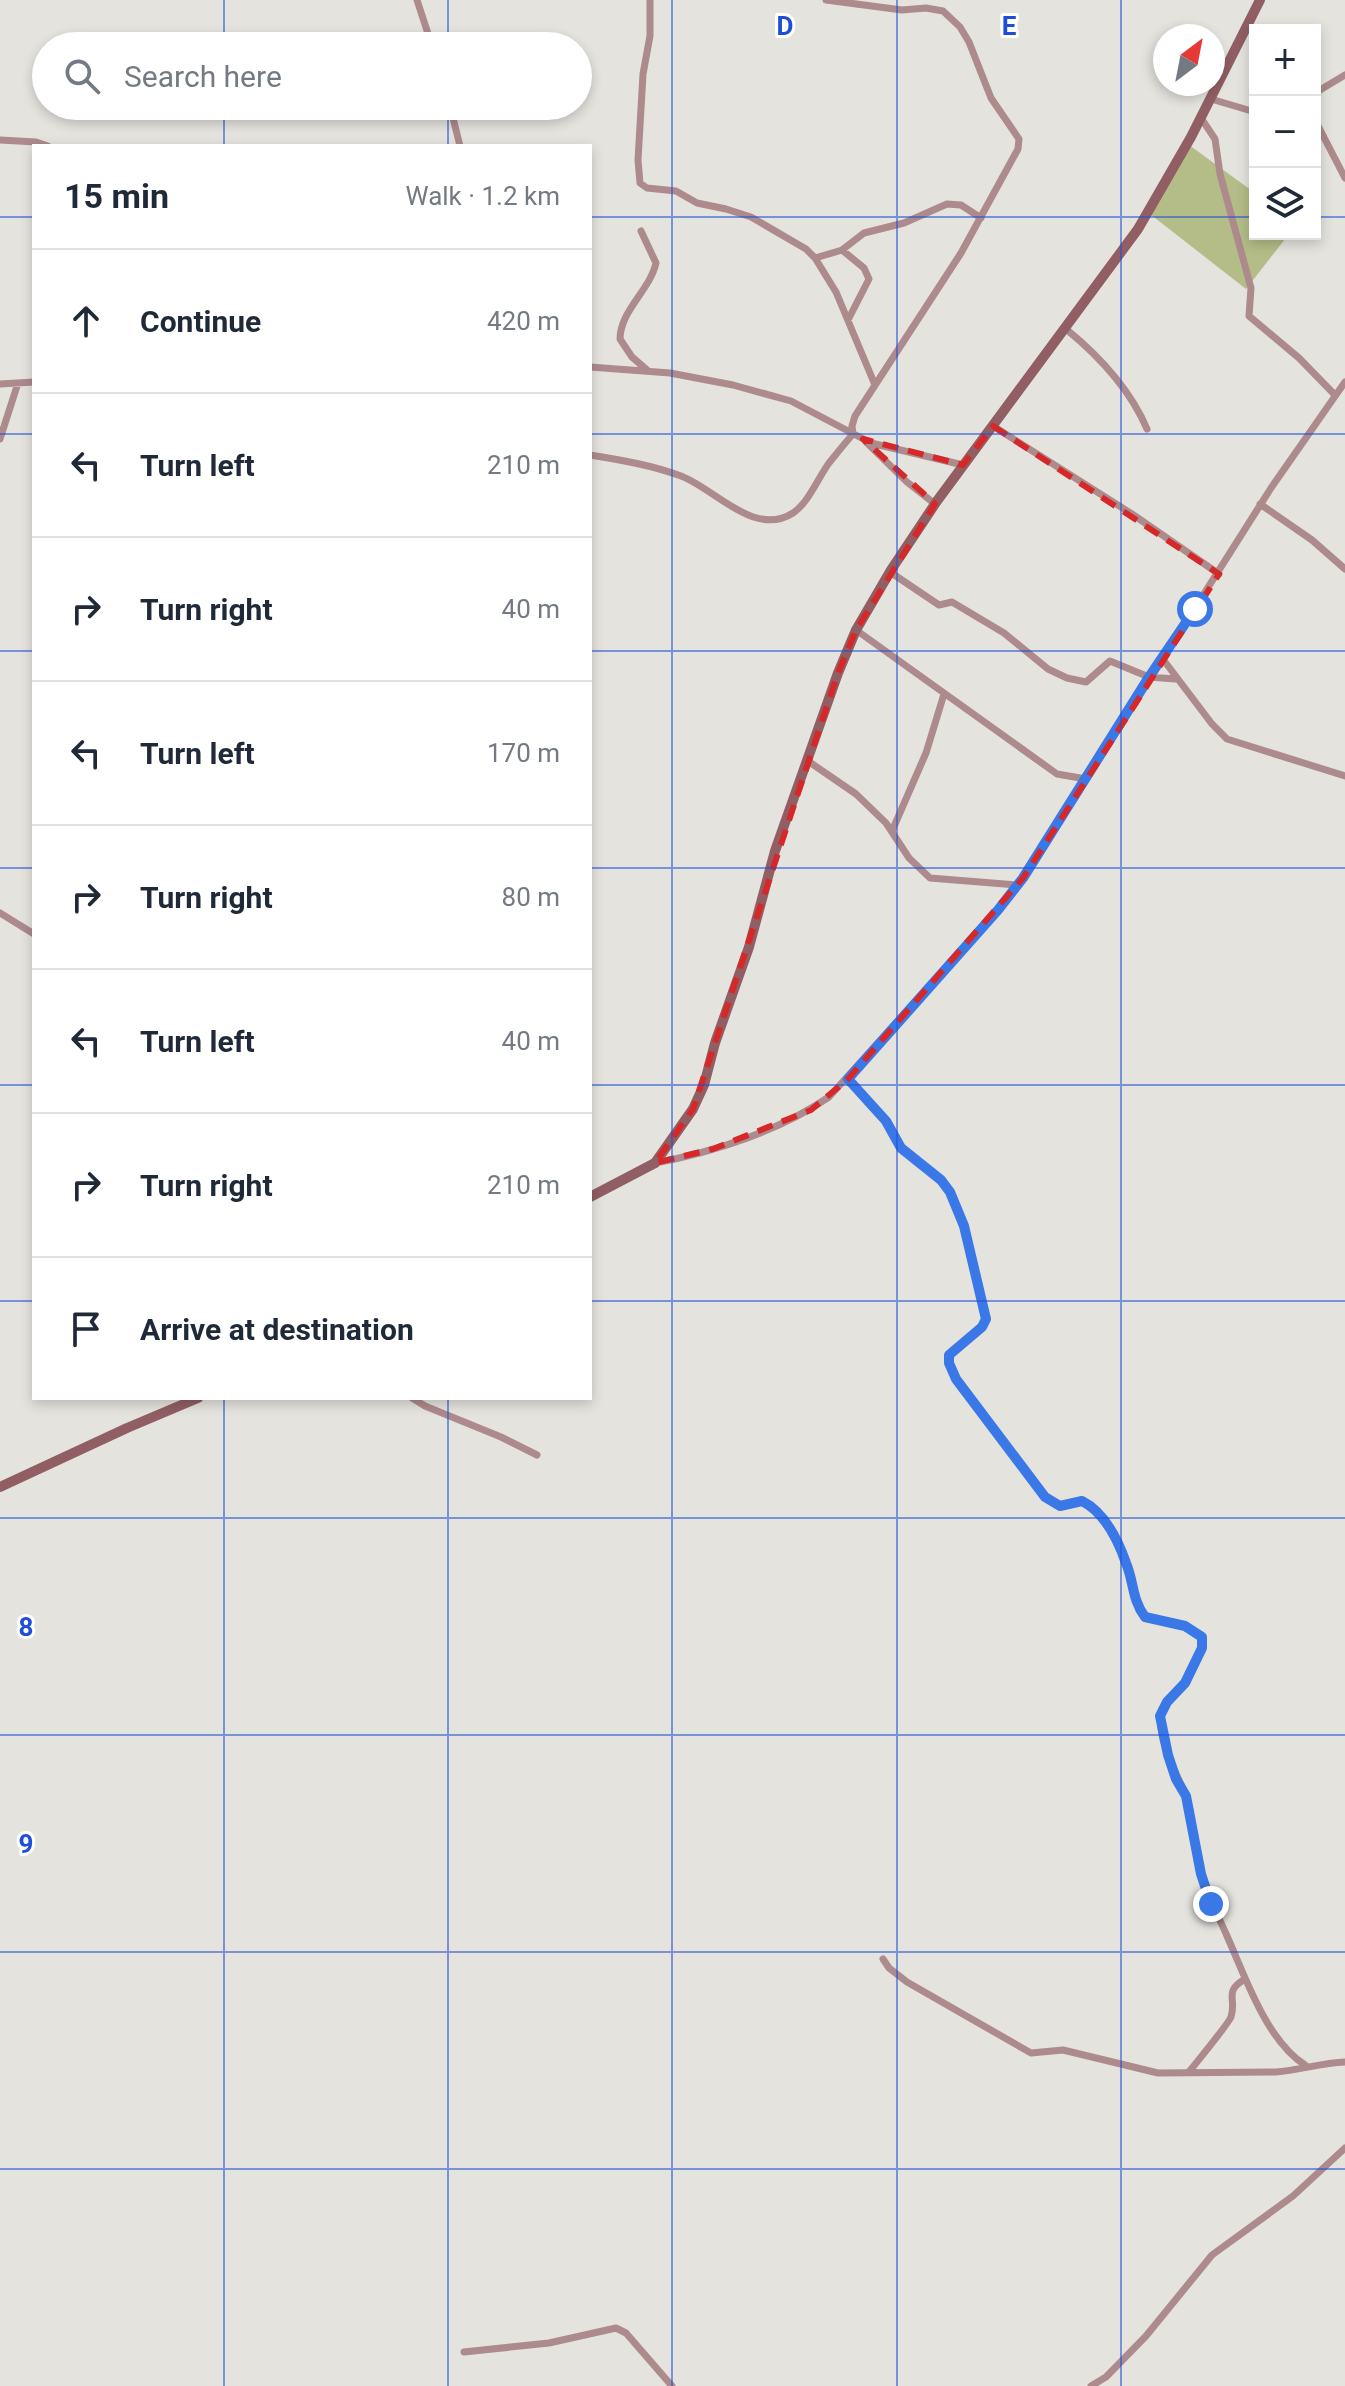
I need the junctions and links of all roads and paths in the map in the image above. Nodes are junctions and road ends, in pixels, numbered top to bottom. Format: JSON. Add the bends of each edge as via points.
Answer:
{"nodes":[{"id":1,"x":417,"y":0,"type":"edge"},
{"id":2,"x":650,"y":0,"type":"edge"},
{"id":3,"x":826,"y":0,"type":"edge"},
{"id":4,"x":1260,"y":0,"type":"edge"},
{"id":5,"x":427,"y":32,"type":"edge"},
{"id":6,"x":1345,"y":75,"type":"edge"},
{"id":7,"x":1321,"y":89,"type":"edge"},
{"id":8,"x":1211,"y":99,"type":"junction"},
{"id":9,"x":1249,"y":110,"type":"edge"},
{"id":10,"x":1201,"y":118,"type":"junction"},
{"id":11,"x":454,"y":120,"type":"edge"},
{"id":12,"x":1321,"y":132,"type":"edge"},
{"id":13,"x":0,"y":140,"type":"edge"},
{"id":14,"x":42,"y":144,"type":"edge"},
{"id":15,"x":460,"y":144,"type":"edge"},
{"id":16,"x":1345,"y":178,"type":"edge"},
{"id":17,"x":981,"y":218,"type":"junction"},
{"id":18,"x":641,"y":231,"type":"dead end"},
{"id":19,"x":842,"y":250,"type":"junction"},
{"id":20,"x":815,"y":258,"type":"junction"},
{"id":21,"x":849,"y":318,"type":"junction"},
{"id":22,"x":1066,"y":329,"type":"junction"},
{"id":23,"x":592,"y":367,"type":"edge"},
{"id":24,"x":647,"y":370,"type":"junction"},
{"id":25,"x":32,"y":382,"type":"edge"},
{"id":26,"x":1345,"y":382,"type":"edge"},
{"id":27,"x":18,"y":383,"type":"junction"},
{"id":28,"x":0,"y":384,"type":"edge"},
{"id":29,"x":875,"y":385,"type":"junction"},
{"id":30,"x":1335,"y":395,"type":"junction"},
{"id":31,"x":993,"y":426,"type":"junction"},
{"id":32,"x":1147,"y":429,"type":"dead end"},
{"id":33,"x":853,"y":434,"type":"junction"},
{"id":34,"x":0,"y":439,"type":"edge"},
{"id":35,"x":863,"y":439,"type":"junction"},
{"id":36,"x":592,"y":455,"type":"edge"},
{"id":37,"x":963,"y":465,"type":"junction"},
{"id":38,"x":935,"y":504,"type":"junction"},
{"id":39,"x":1260,"y":504,"type":"junction"},
{"id":40,"x":1345,"y":569,"type":"edge"},
{"id":41,"x":890,"y":572,"type":"junction"},
{"id":42,"x":1219,"y":574,"type":"junction"},
{"id":43,"x":856,"y":630,"type":"junction"},
{"id":44,"x":1162,"y":658,"type":"junction"},
{"id":45,"x":1149,"y":677,"type":"junction"},
{"id":46,"x":1175,"y":679,"type":"junction"},
{"id":47,"x":944,"y":694,"type":"junction"},
{"id":48,"x":808,"y":761,"type":"junction"},
{"id":49,"x":1345,"y":776,"type":"edge"},
{"id":50,"x":1086,"y":779,"type":"junction"},
{"id":51,"x":892,"y":831,"type":"junction"},
{"id":52,"x":1017,"y":885,"type":"junction"},
{"id":53,"x":0,"y":913,"type":"edge"},
{"id":54,"x":32,"y":933,"type":"edge"},
{"id":55,"x":848,"y":1079,"type":"junction"},
{"id":56,"x":655,"y":1163,"type":"junction"},
{"id":57,"x":592,"y":1196,"type":"edge"},
{"id":58,"x":193,"y":1400,"type":"edge"},
{"id":59,"x":415,"y":1400,"type":"edge"},
{"id":60,"x":537,"y":1455,"type":"dead end"},
{"id":61,"x":0,"y":1487,"type":"edge"},
{"id":62,"x":883,"y":1959,"type":"dead end"},
{"id":63,"x":1245,"y":1979,"type":"junction"},
{"id":64,"x":1345,"y":2062,"type":"edge"},
{"id":65,"x":1305,"y":2065,"type":"junction"},
{"id":66,"x":1189,"y":2072,"type":"junction"},
{"id":67,"x":1345,"y":2148,"type":"edge"},
{"id":68,"x":464,"y":2352,"type":"dead end"},
{"id":69,"x":672,"y":2386,"type":"edge"},
{"id":70,"x":1091,"y":2386,"type":"edge"}],
"edges":[{"from":1,"to":5,"type":"street"},
{"from":2,"to":20,"type":"street","via":[[640,183],[751,217]]},
{"from":3,"to":17,"type":"street","via":[[936,9],[960,27],[991,98],[1019,139]]},
{"from":4,"to":8,"type":"street"},
{"from":6,"to":7,"type":"street"},
{"from":8,"to":9,"type":"street"},
{"from":8,"to":10,"type":"street"},
{"from":10,"to":22,"type":"street","via":[[1138,229]]},
{"from":10,"to":30,"type":"street","via":[[1215,139],[1251,288],[1249,316]]},
{"from":11,"to":15,"type":"street"},
{"from":12,"to":16,"type":"street"},
{"from":13,"to":14,"type":"street"},
{"from":17,"to":19,"type":"street","via":[[961,205],[947,204],[864,233]]},
{"from":17,"to":29,"type":"street"},
{"from":18,"to":24,"type":"street","via":[[656,263],[622,325],[620,339]]},
{"from":19,"to":20,"type":"street"},
{"from":19,"to":21,"type":"street","via":[[869,279]]},
{"from":20,"to":21,"type":"street"},
{"from":21,"to":29,"type":"street"},
{"from":22,"to":31,"type":"street"},
{"from":22,"to":32,"type":"street","via":[[1120,383]]},
{"from":23,"to":24,"type":"street"},
{"from":24,"to":33,"type":"street","via":[[791,401]]},
{"from":25,"to":27,"type":"street"},
{"from":26,"to":30,"type":"street"},
{"from":27,"to":28,"type":"street"},
{"from":27,"to":34,"type":"street"},
{"from":29,"to":33,"type":"street","via":[[852,420]]},
{"from":30,"to":39,"type":"street"},
{"from":31,"to":37,"type":"street"},
{"from":31,"to":42,"type":"street"},
{"from":33,"to":35,"type":"street"},
{"from":33,"to":36,"type":"street","via":[[797,509],[780,519],[743,513],[681,476]]},
{"from":35,"to":37,"type":"street"},
{"from":35,"to":38,"type":"street"},
{"from":37,"to":38,"type":"street"},
{"from":38,"to":41,"type":"street"},
{"from":39,"to":40,"type":"street"},
{"from":39,"to":42,"type":"street"},
{"from":41,"to":43,"type":"street"},
{"from":41,"to":45,"type":"street","via":[[939,605],[952,602],[974,614],[1058,675],[1086,682],[1110,661]]},
{"from":42,"to":44,"type":"street"},
{"from":43,"to":47,"type":"street"},
{"from":43,"to":48,"type":"street"},
{"from":44,"to":45,"type":"street"},
{"from":44,"to":46,"type":"street"},
{"from":45,"to":46,"type":"street"},
{"from":45,"to":50,"type":"street"},
{"from":46,"to":49,"type":"street","via":[[1227,739]]},
{"from":47,"to":50,"type":"street","via":[[1057,774]]},
{"from":47,"to":51,"type":"street","via":[[926,753]]},
{"from":48,"to":51,"type":"street","via":[[856,794]]},
{"from":48,"to":56,"type":"street","via":[[704,1085]]},
{"from":50,"to":52,"type":"street"},
{"from":51,"to":52,"type":"street","via":[[930,878]]},
{"from":52,"to":55,"type":"street"},
{"from":53,"to":54,"type":"street"},
{"from":55,"to":56,"type":"street","via":[[801,1114],[704,1152]]},
{"from":55,"to":63,"type":"street","via":[[886,1121],[901,1148],[941,1180],[958,1208],[986,1319],[949,1355],[956,1379],[1045,1497],[1060,1506],[1082,1501],[1101,1514],[1127,1563],[1133,1598],[1145,1617],[1185,1626],[1202,1637],[1185,1683],[1160,1716],[1189,1810],[1201,1874]]},
{"from":56,"to":57,"type":"street"},
{"from":58,"to":61,"type":"street"},
{"from":59,"to":60,"type":"street"},
{"from":62,"to":66,"type":"street","via":[[907,1982],[1026,2052],[1063,2050],[1158,2073]]},
{"from":63,"to":65,"type":"street","via":[[1272,2028]]},
{"from":63,"to":66,"type":"street","via":[[1231,1993],[1231,2019]]},
{"from":64,"to":65,"type":"street"},
{"from":65,"to":66,"type":"street","via":[[1276,2072]]},
{"from":67,"to":70,"type":"street","via":[[1293,2196],[1212,2255],[1146,2336]]},
{"from":68,"to":69,"type":"street","via":[[549,2343],[616,2328]]}]}
